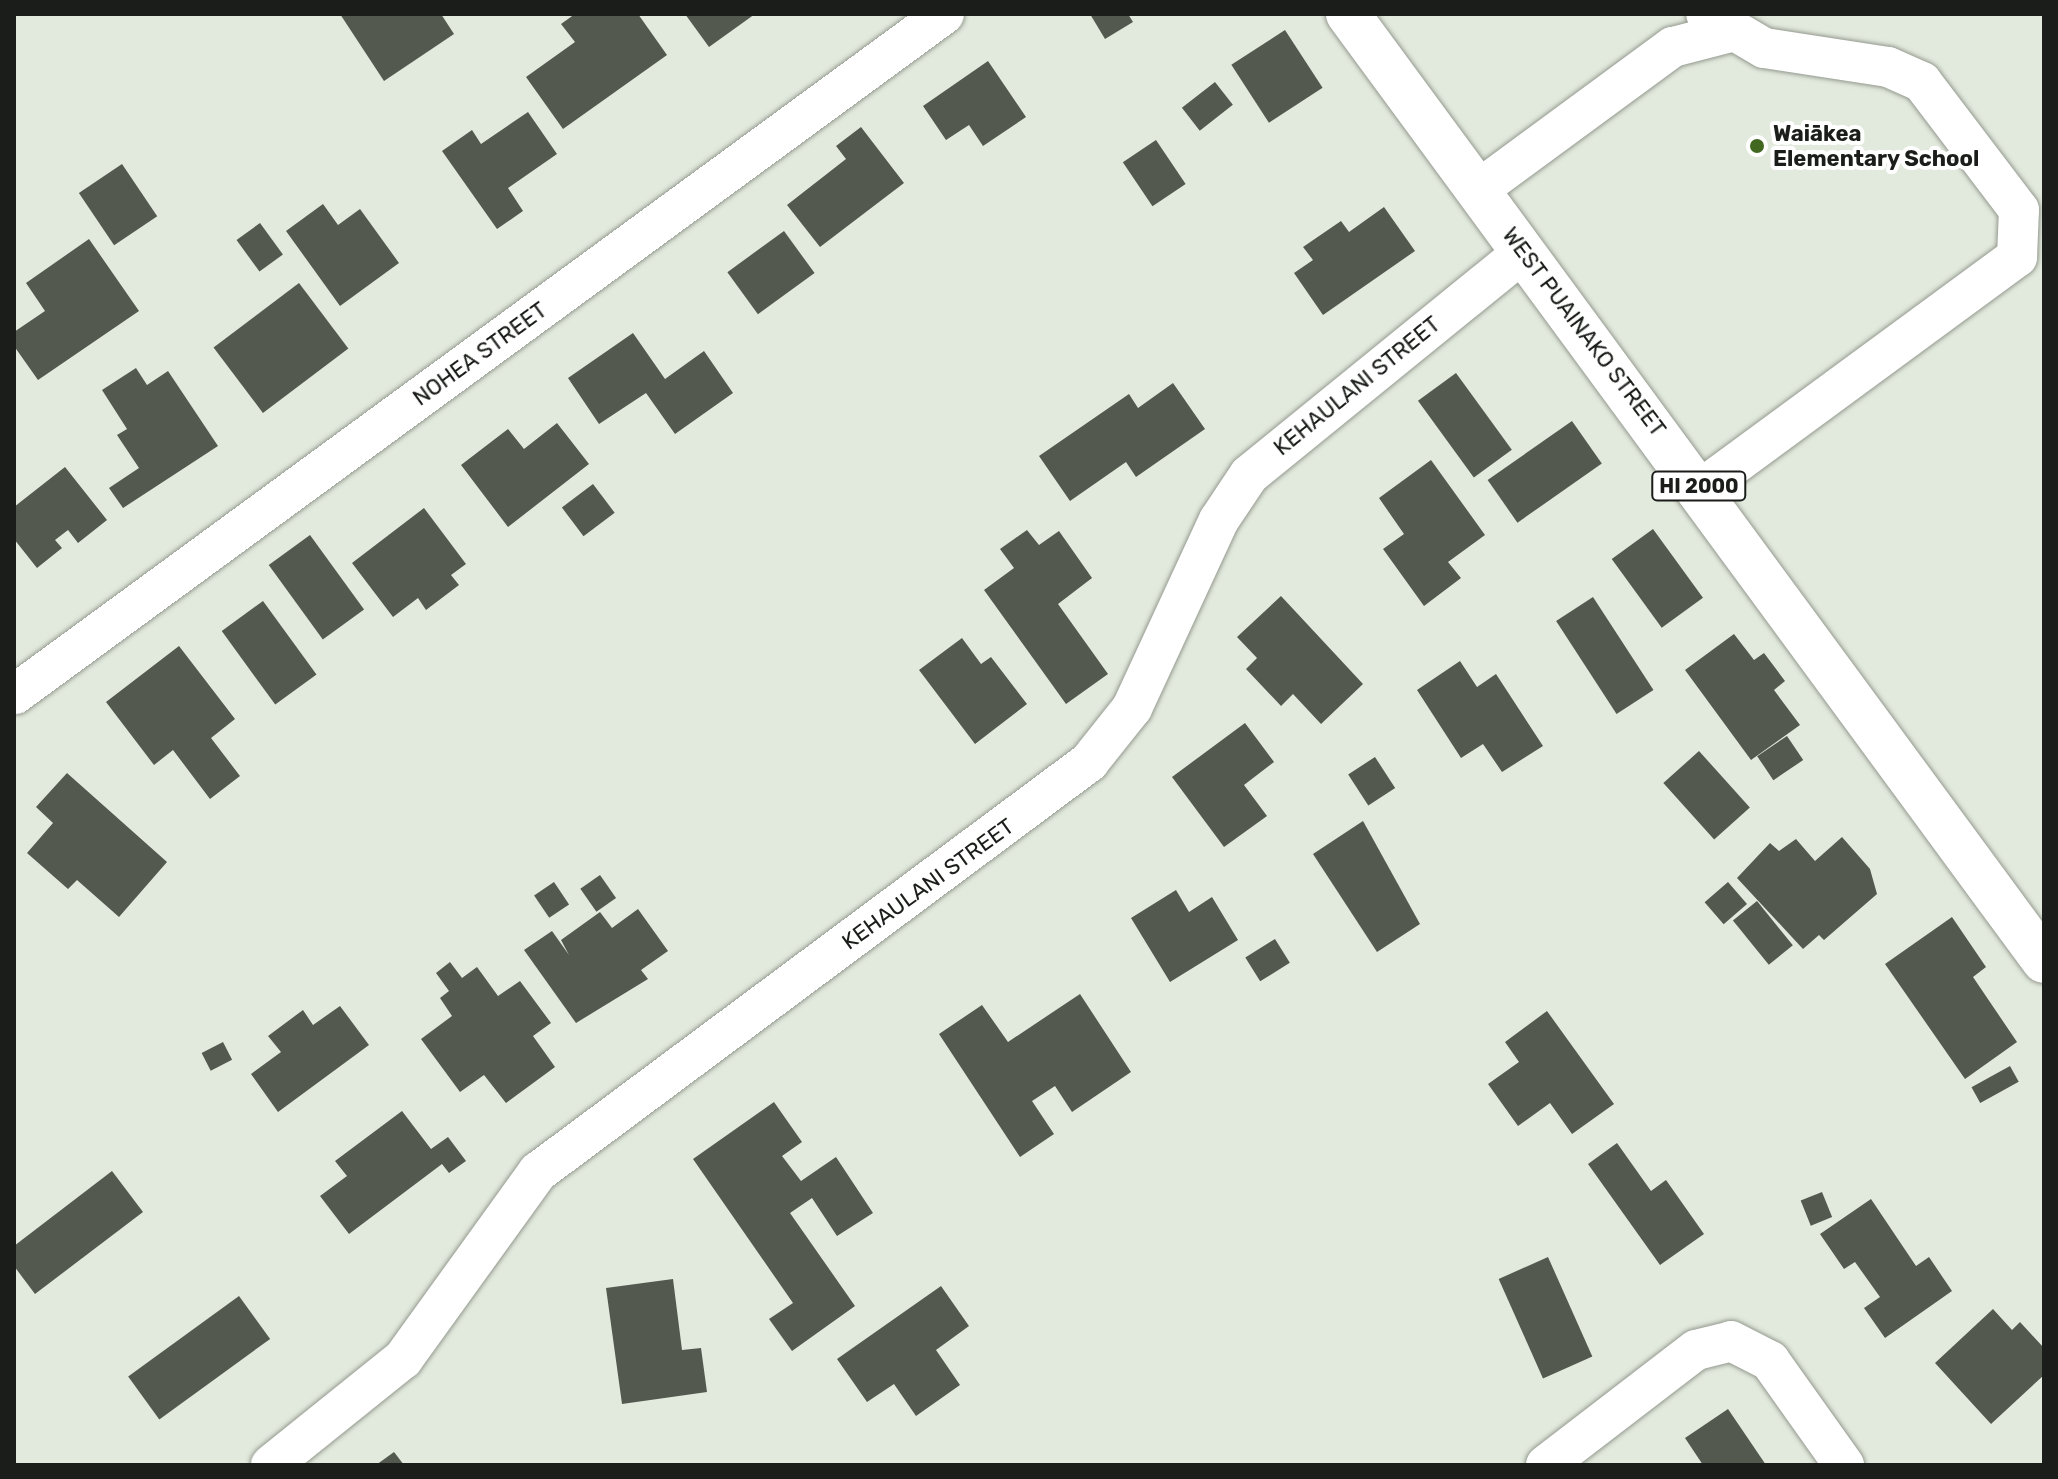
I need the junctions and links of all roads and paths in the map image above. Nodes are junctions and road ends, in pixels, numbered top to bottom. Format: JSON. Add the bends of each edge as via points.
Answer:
{"nodes":[{"id":1,"x":944,"y":14,"type":"edge"},
{"id":2,"x":1348,"y":14,"type":"edge"},
{"id":3,"x":1720,"y":22,"type":"edge"},
{"id":4,"x":1478,"y":190,"type":"junction"},
{"id":5,"x":1523,"y":252,"type":"junction"},
{"id":6,"x":1701,"y":489,"type":"junction"},
{"id":7,"x":15,"y":694,"type":"edge"},
{"id":8,"x":2044,"y":961,"type":"edge"},
{"id":9,"x":271,"y":1465,"type":"edge"},
{"id":10,"x":1546,"y":1465,"type":"edge"},
{"id":11,"x":1844,"y":1465,"type":"edge"}],
"edges":[{"from":1,"to":7,"type":"street","name":"NOHEA STREET"},
{"from":2,"to":4,"type":"highway","name":"WEST PUAINAKO STREET","number":"HI 2000"},
{"from":3,"to":4,"type":"street","via":[[1673,47]]},
{"from":3,"to":6,"type":"street","via":[[1764,48],[1888,67],[1922,82],[2019,210],[2017,257]]},
{"from":4,"to":5,"type":"highway","name":"WEST PUAINAKO STREET","number":"HI 2000"},
{"from":5,"to":6,"type":"highway","name":"WEST PUAINAKO STREET","number":"HI 2000"},
{"from":5,"to":9,"type":"street","name":"KEHAULANI STREET","via":[[1249,475],[1219,520],[1132,708],[1089,762],[538,1172],[403,1359]]},
{"from":6,"to":8,"type":"highway","name":"WEST PUAINAKO STREET","number":"HI 2000"},
{"from":10,"to":11,"type":"street","via":[[1696,1350],[1731,1341],[1770,1361]]}]}
